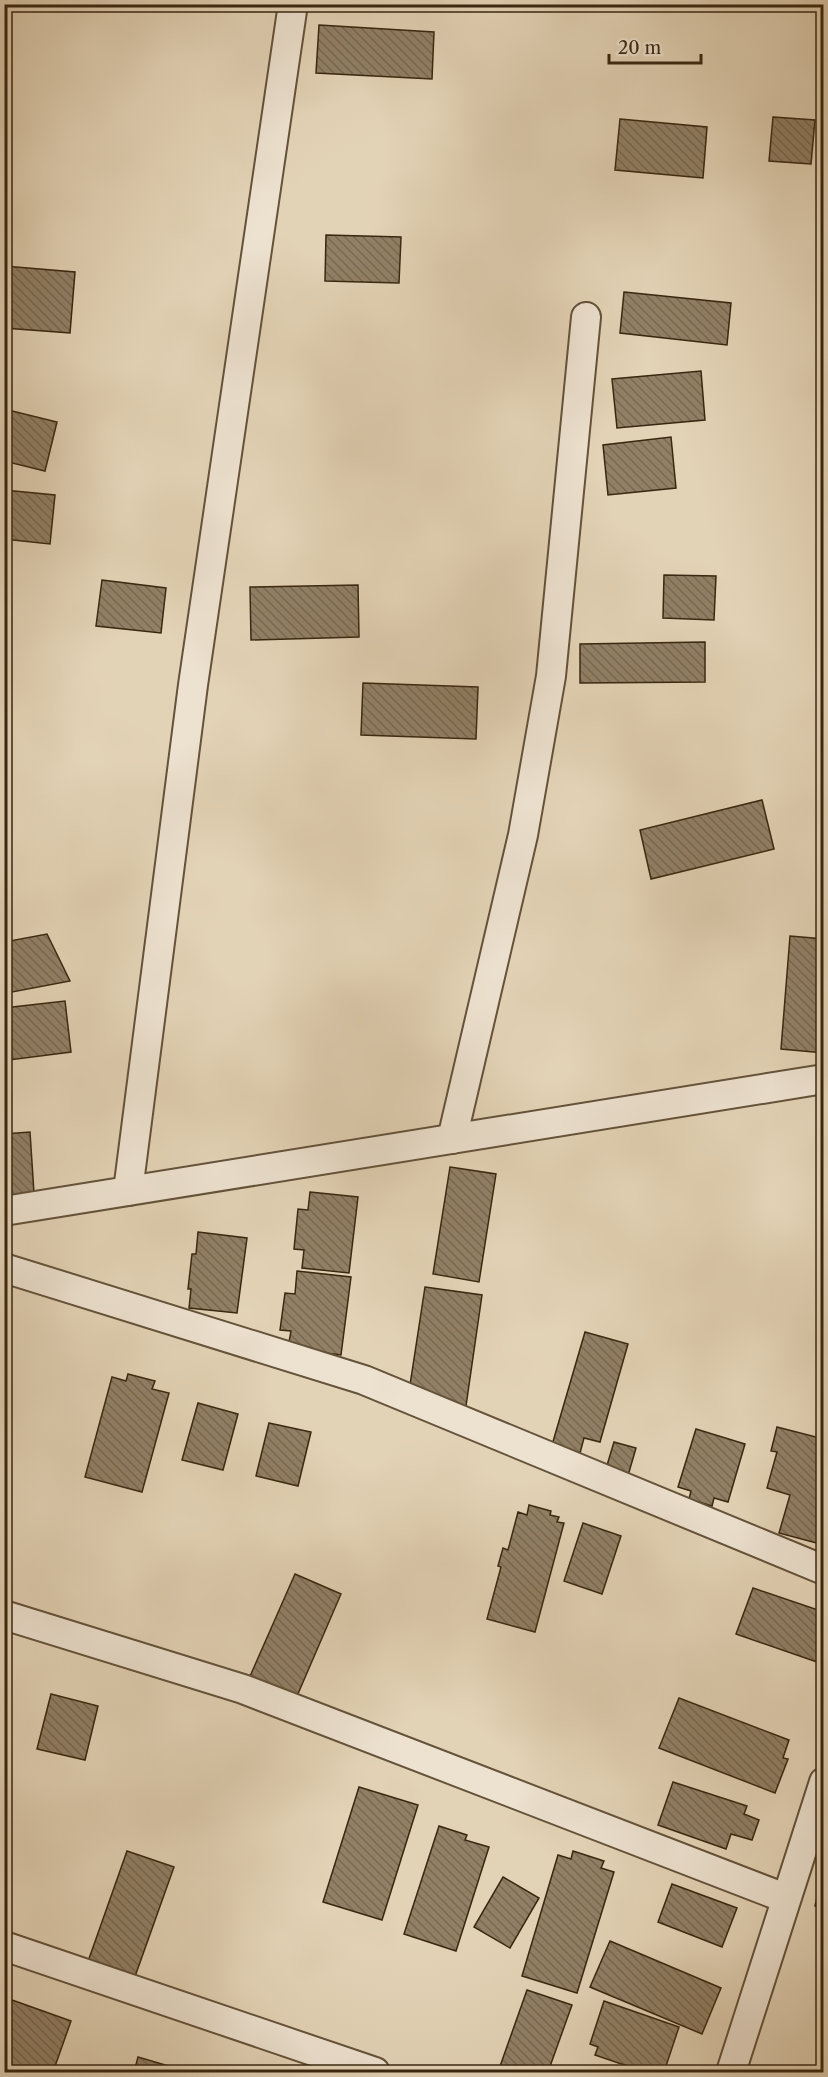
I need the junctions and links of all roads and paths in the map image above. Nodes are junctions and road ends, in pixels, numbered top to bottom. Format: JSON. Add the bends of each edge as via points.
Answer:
{"nodes":[{"id":1,"x":293,"y":4,"type":"edge"},
{"id":2,"x":586,"y":317,"type":"dead end"},
{"id":3,"x":824,"y":1079,"type":"edge"},
{"id":4,"x":452,"y":1139,"type":"junction"},
{"id":5,"x":128,"y":1191,"type":"junction"},
{"id":6,"x":4,"y":1211,"type":"edge"},
{"id":7,"x":4,"y":1268,"type":"edge"},
{"id":8,"x":824,"y":1570,"type":"edge"},
{"id":9,"x":4,"y":1615,"type":"edge"},
{"id":10,"x":824,"y":1782,"type":"edge"},
{"id":11,"x":785,"y":1898,"type":"junction"},
{"id":12,"x":4,"y":1946,"type":"edge"},
{"id":13,"x":375,"y":2073,"type":"edge"},
{"id":14,"x":731,"y":2073,"type":"edge"}],
"edges":[{"from":1,"to":5,"type":"street","via":[[194,685]]},
{"from":2,"to":4,"type":"street","via":[[551,676],[523,835]]},
{"from":3,"to":4,"type":"street"},
{"from":4,"to":5,"type":"street"},
{"from":5,"to":6,"type":"street"},
{"from":7,"to":8,"type":"street","via":[[364,1380]]},
{"from":9,"to":11,"type":"street","via":[[243,1689]]},
{"from":10,"to":11,"type":"street"},
{"from":11,"to":14,"type":"street"},
{"from":12,"to":13,"type":"street"}]}
